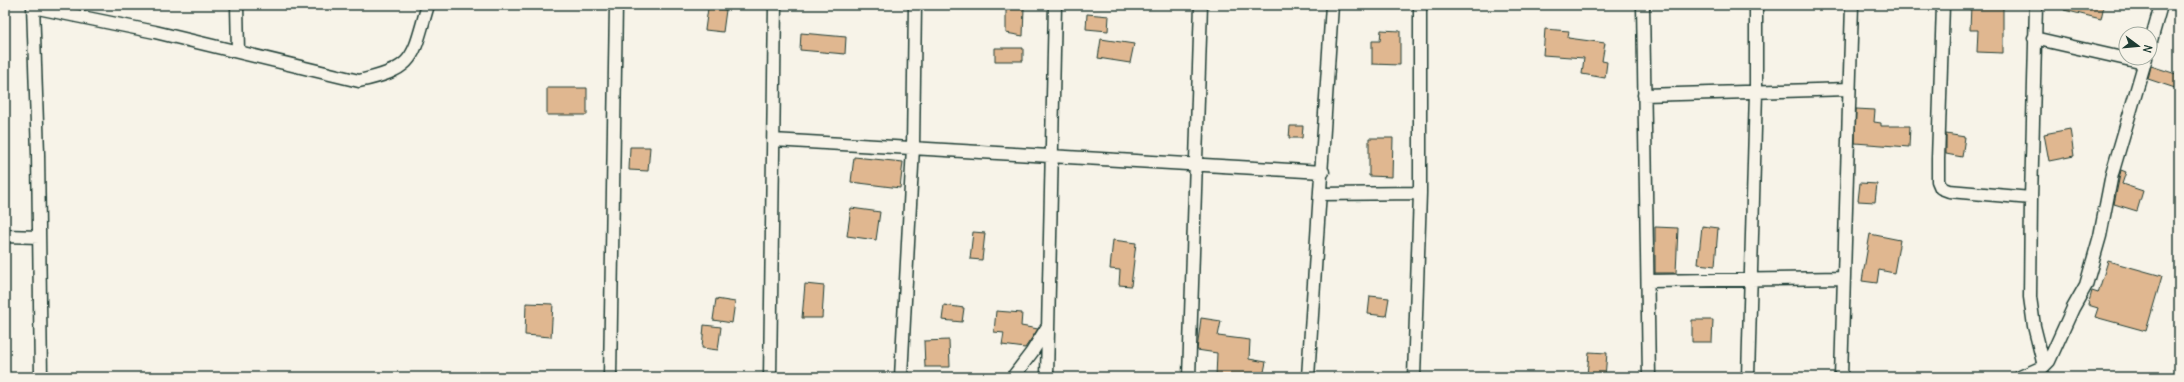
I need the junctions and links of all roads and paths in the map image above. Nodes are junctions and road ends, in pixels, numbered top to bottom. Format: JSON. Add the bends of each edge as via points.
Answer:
{"nodes":[{"id":1,"x":237,"y":5,"type":"edge"},
{"id":2,"x":428,"y":5,"type":"edge"},
{"id":3,"x":616,"y":5,"type":"edge"},
{"id":4,"x":775,"y":5,"type":"edge"},
{"id":5,"x":915,"y":5,"type":"edge"},
{"id":6,"x":1055,"y":5,"type":"edge"},
{"id":7,"x":1201,"y":5,"type":"edge"},
{"id":8,"x":1332,"y":5,"type":"edge"},
{"id":9,"x":1420,"y":5,"type":"edge"},
{"id":10,"x":1643,"y":5,"type":"edge"},
{"id":11,"x":1756,"y":5,"type":"edge"},
{"id":12,"x":1852,"y":5,"type":"edge"},
{"id":13,"x":1944,"y":5,"type":"edge"},
{"id":14,"x":2036,"y":5,"type":"edge"},
{"id":15,"x":2161,"y":5,"type":"edge"},
{"id":16,"x":33,"y":6,"type":"edge"},
{"id":17,"x":2155,"y":26,"type":"edge"},
{"id":18,"x":2034,"y":38,"type":"junction"},
{"id":19,"x":238,"y":52,"type":"junction"},
{"id":20,"x":2118,"y":55,"type":"edge"},
{"id":21,"x":2143,"y":66,"type":"edge"},
{"id":22,"x":1849,"y":89,"type":"junction"},
{"id":23,"x":1756,"y":92,"type":"junction"},
{"id":24,"x":1644,"y":95,"type":"junction"},
{"id":25,"x":773,"y":140,"type":"junction"},
{"id":26,"x":914,"y":147,"type":"junction"},
{"id":27,"x":1052,"y":156,"type":"junction"},
{"id":28,"x":1195,"y":165,"type":"junction"},
{"id":29,"x":1323,"y":172,"type":"junction"},
{"id":30,"x":1420,"y":193,"type":"junction"},
{"id":31,"x":1321,"y":194,"type":"junction"},
{"id":32,"x":2030,"y":198,"type":"junction"},
{"id":33,"x":5,"y":236,"type":"edge"},
{"id":34,"x":39,"y":237,"type":"junction"},
{"id":35,"x":1752,"y":278,"type":"junction"},
{"id":36,"x":1843,"y":278,"type":"junction"},
{"id":37,"x":1648,"y":281,"type":"junction"},
{"id":38,"x":1048,"y":325,"type":"junction"},
{"id":39,"x":2044,"y":366,"type":"junction"},
{"id":40,"x":41,"y":377,"type":"edge"},
{"id":41,"x":610,"y":377,"type":"edge"},
{"id":42,"x":770,"y":377,"type":"edge"},
{"id":43,"x":901,"y":377,"type":"edge"},
{"id":44,"x":1013,"y":377,"type":"edge"},
{"id":45,"x":1047,"y":377,"type":"edge"},
{"id":46,"x":1189,"y":377,"type":"edge"},
{"id":47,"x":1308,"y":377,"type":"edge"},
{"id":48,"x":1414,"y":377,"type":"edge"},
{"id":49,"x":1649,"y":377,"type":"edge"},
{"id":50,"x":1748,"y":377,"type":"edge"},
{"id":51,"x":1841,"y":377,"type":"edge"},
{"id":52,"x":2020,"y":377,"type":"edge"},
{"id":53,"x":2032,"y":377,"type":"edge"}],
"edges":[{"from":1,"to":19,"type":"street"},
{"from":2,"to":19,"type":"street","via":[[414,53],[398,69],[386,75],[359,81]]},
{"from":3,"to":41,"type":"street"},
{"from":4,"to":25,"type":"street"},
{"from":5,"to":26,"type":"street"},
{"from":6,"to":27,"type":"street"},
{"from":7,"to":28,"type":"street"},
{"from":8,"to":29,"type":"street"},
{"from":9,"to":30,"type":"street"},
{"from":10,"to":24,"type":"street"},
{"from":11,"to":23,"type":"street"},
{"from":12,"to":22,"type":"street"},
{"from":13,"to":32,"type":"street","via":[[1938,180],[1942,188],[1949,191]]},
{"from":14,"to":18,"type":"street"},
{"from":15,"to":17,"type":"street"},
{"from":16,"to":19,"type":"street"},
{"from":16,"to":34,"type":"street"},
{"from":18,"to":20,"type":"street"},
{"from":18,"to":32,"type":"street"},
{"from":21,"to":39,"type":"street","via":[[2112,174],[2094,260],[2086,284],[2055,350]]},
{"from":22,"to":23,"type":"street"},
{"from":22,"to":36,"type":"street"},
{"from":23,"to":24,"type":"street"},
{"from":23,"to":35,"type":"street"},
{"from":24,"to":37,"type":"street"},
{"from":25,"to":26,"type":"street"},
{"from":25,"to":42,"type":"street"},
{"from":26,"to":27,"type":"street"},
{"from":26,"to":43,"type":"street"},
{"from":27,"to":28,"type":"street"},
{"from":27,"to":38,"type":"street"},
{"from":28,"to":29,"type":"street"},
{"from":28,"to":46,"type":"street"},
{"from":29,"to":31,"type":"street"},
{"from":30,"to":31,"type":"street"},
{"from":30,"to":48,"type":"street"},
{"from":31,"to":47,"type":"street"},
{"from":32,"to":39,"type":"street","via":[[2030,297]]},
{"from":33,"to":34,"type":"street"},
{"from":34,"to":40,"type":"street"},
{"from":35,"to":36,"type":"street"},
{"from":35,"to":37,"type":"street"},
{"from":35,"to":50,"type":"street"},
{"from":36,"to":51,"type":"street"},
{"from":37,"to":49,"type":"street"},
{"from":38,"to":44,"type":"street"},
{"from":38,"to":45,"type":"street"},
{"from":39,"to":52,"type":"street"},
{"from":39,"to":53,"type":"street"}]}
